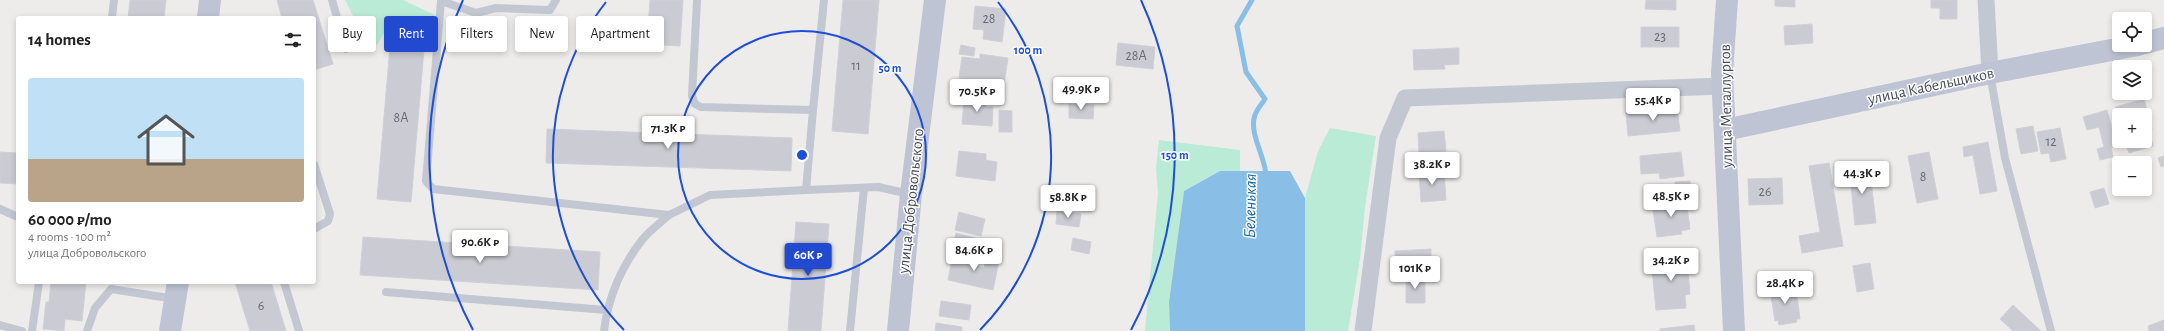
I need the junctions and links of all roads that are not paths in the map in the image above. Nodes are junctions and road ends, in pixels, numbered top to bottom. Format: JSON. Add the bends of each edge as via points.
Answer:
{"nodes":[{"id":1,"x":114,"y":0,"type":"edge"},
{"id":2,"x":210,"y":0,"type":"edge"},
{"id":3,"x":332,"y":0,"type":"edge"},
{"id":4,"x":556,"y":0,"type":"edge"},
{"id":5,"x":697,"y":0,"type":"edge"},
{"id":6,"x":824,"y":0,"type":"edge"},
{"id":7,"x":935,"y":0,"type":"edge"},
{"id":8,"x":1727,"y":0,"type":"edge"},
{"id":9,"x":1986,"y":0,"type":"edge"},
{"id":10,"x":439,"y":1,"type":"edge"},
{"id":11,"x":112,"y":16,"type":"edge"},
{"id":12,"x":208,"y":16,"type":"edge"},
{"id":13,"x":337,"y":16,"type":"edge"},
{"id":14,"x":2164,"y":38,"type":"edge"},
{"id":15,"x":2152,"y":41,"type":"edge"},
{"id":16,"x":2112,"y":50,"type":"edge"},
{"id":17,"x":1990,"y":73,"type":"junction"},
{"id":18,"x":1722,"y":86,"type":"junction"},
{"id":19,"x":813,"y":110,"type":"junction"},
{"id":20,"x":1725,"y":130,"type":"junction"},
{"id":21,"x":316,"y":170,"type":"edge"},
{"id":22,"x":864,"y":188,"type":"junction"},
{"id":23,"x":806,"y":190,"type":"junction"},
{"id":24,"x":911,"y":194,"type":"junction"},
{"id":25,"x":0,"y":209,"type":"edge"},
{"id":26,"x":16,"y":215,"type":"edge"},
{"id":27,"x":669,"y":215,"type":"junction"},
{"id":28,"x":316,"y":228,"type":"edge"},
{"id":29,"x":39,"y":284,"type":"edge"},
{"id":30,"x":285,"y":284,"type":"edge"},
{"id":31,"x":177,"y":290,"type":"edge"},
{"id":32,"x":386,"y":292,"type":"dead end"},
{"id":33,"x":606,"y":310,"type":"junction"},
{"id":34,"x":0,"y":325,"type":"edge"},
{"id":35,"x":22,"y":331,"type":"edge"},
{"id":36,"x":32,"y":331,"type":"edge"},
{"id":37,"x":88,"y":331,"type":"edge"},
{"id":38,"x":170,"y":331,"type":"edge"},
{"id":39,"x":299,"y":331,"type":"edge"},
{"id":40,"x":604,"y":331,"type":"edge"},
{"id":41,"x":850,"y":331,"type":"edge"},
{"id":42,"x":898,"y":331,"type":"edge"},
{"id":43,"x":1363,"y":331,"type":"edge"},
{"id":44,"x":1734,"y":331,"type":"edge"},
{"id":45,"x":2050,"y":331,"type":"edge"}],
"edges":[{"from":1,"to":11,"type":"lane"},
{"from":2,"to":12,"type":"street"},
{"from":3,"to":13,"type":"lane"},
{"from":4,"to":10,"type":"lane","via":[[550,10],[496,8],[476,13]]},
{"from":5,"to":19,"type":"lane","via":[[692,96],[695,104],[701,107]]},
{"from":6,"to":19,"type":"lane"},
{"from":7,"to":24,"type":"street","name":"улица Добровольского"},
{"from":8,"to":18,"type":"street","name":"улица Металлургов"},
{"from":9,"to":17,"type":"street"},
{"from":10,"to":27,"type":"lane","via":[[426,181],[428,185],[433,188]]},
{"from":14,"to":15,"type":"street"},
{"from":16,"to":17,"type":"street","name":"улица Кабельщиков"},
{"from":17,"to":20,"type":"street","name":"улица Кабельщиков"},
{"from":17,"to":45,"type":"lane","via":[[2005,158]]},
{"from":18,"to":20,"type":"street","name":"улица Металлургов"},
{"from":18,"to":43,"type":"street","via":[[1405,98],[1388,138]]},
{"from":19,"to":23,"type":"lane"},
{"from":20,"to":44,"type":"street","name":"улица Металлургов"},
{"from":21,"to":28,"type":"lane","via":[[330,214],[328,221]]},
{"from":22,"to":23,"type":"lane"},
{"from":22,"to":24,"type":"lane","via":[[878,187]]},
{"from":22,"to":41,"type":"lane"},
{"from":23,"to":27,"type":"lane","via":[[710,195]]},
{"from":24,"to":42,"type":"street","name":"улица Добровольского"},
{"from":25,"to":26,"type":"lane"},
{"from":27,"to":33,"type":"lane","via":[[642,239],[623,269]]},
{"from":29,"to":36,"type":"lane"},
{"from":30,"to":39,"type":"lane"},
{"from":31,"to":37,"type":"lane","via":[[111,289],[95,308]]},
{"from":31,"to":38,"type":"street"},
{"from":32,"to":33,"type":"lane"},
{"from":33,"to":40,"type":"lane"},
{"from":34,"to":35,"type":"lane"}]}
